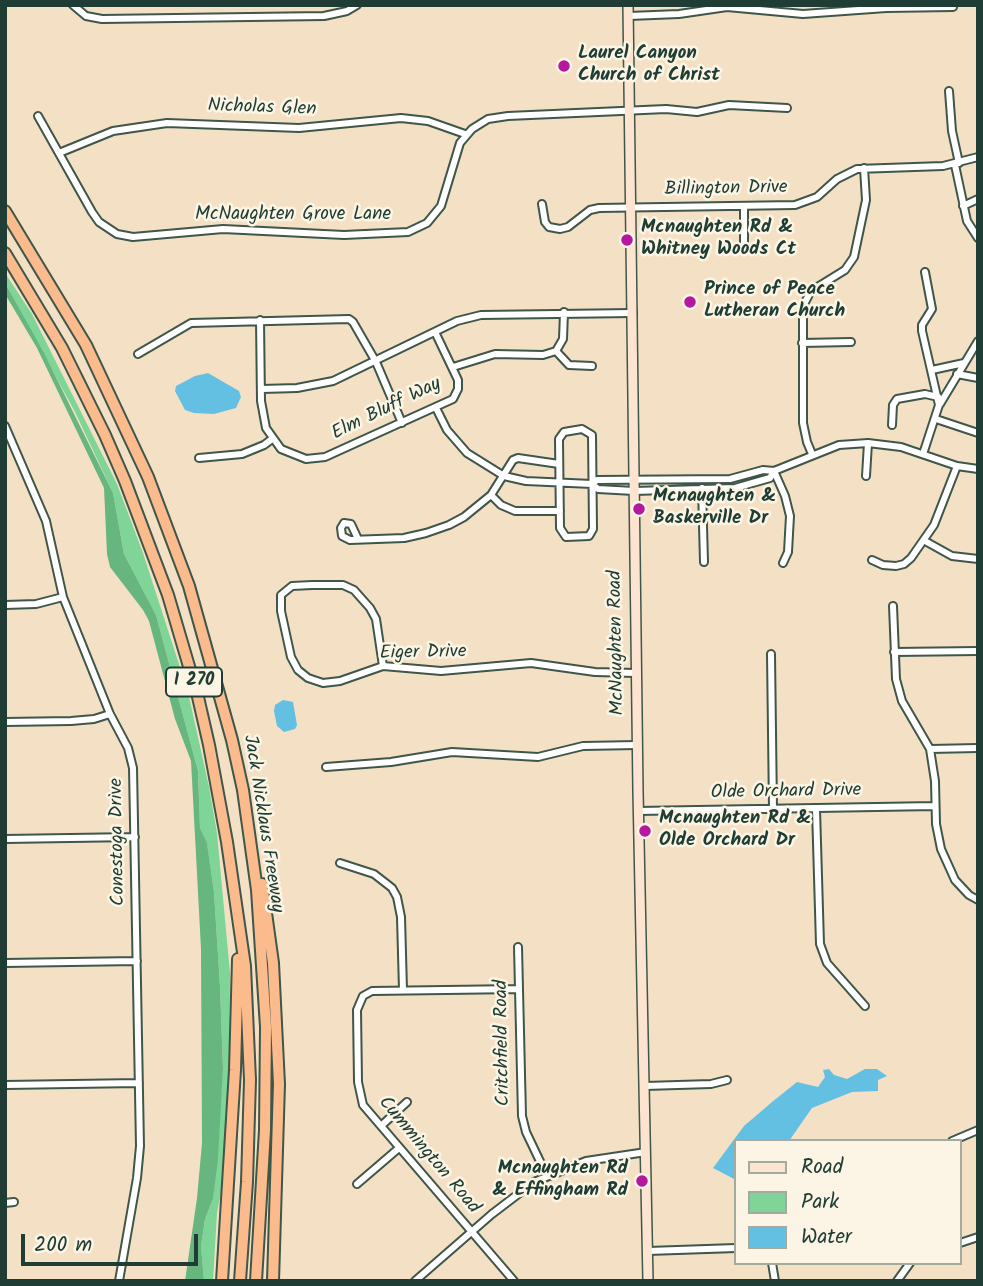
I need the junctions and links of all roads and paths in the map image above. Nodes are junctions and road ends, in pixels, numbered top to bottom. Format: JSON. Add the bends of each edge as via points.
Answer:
{"nodes":[{"id":1,"x":74,"y":5,"type":"edge"},
{"id":2,"x":357,"y":5,"type":"edge"},
{"id":3,"x":628,"y":5,"type":"edge"},
{"id":4,"x":803,"y":5,"type":"edge"},
{"id":5,"x":953,"y":7,"type":"dead end"},
{"id":6,"x":803,"y":14,"type":"junction"},
{"id":7,"x":629,"y":16,"type":"junction"},
{"id":8,"x":949,"y":91,"type":"dead end"},
{"id":9,"x":787,"y":108,"type":"dead end"},
{"id":10,"x":630,"y":111,"type":"junction"},
{"id":11,"x":38,"y":116,"type":"dead end"},
{"id":12,"x":465,"y":135,"type":"junction"},
{"id":13,"x":59,"y":153,"type":"junction"},
{"id":14,"x":978,"y":157,"type":"edge"},
{"id":15,"x":957,"y":164,"type":"junction"},
{"id":16,"x":864,"y":169,"type":"junction"},
{"id":17,"x":978,"y":199,"type":"edge"},
{"id":18,"x":542,"y":204,"type":"dead end"},
{"id":19,"x":744,"y":206,"type":"junction"},
{"id":20,"x":963,"y":206,"type":"junction"},
{"id":21,"x":632,"y":207,"type":"junction"},
{"id":22,"x":5,"y":211,"type":"edge"},
{"id":23,"x":978,"y":238,"type":"edge"},
{"id":24,"x":744,"y":246,"type":"dead end"},
{"id":25,"x":5,"y":253,"type":"edge"},
{"id":26,"x":925,"y":272,"type":"dead end"},
{"id":27,"x":564,"y":313,"type":"junction"},
{"id":28,"x":633,"y":313,"type":"junction"},
{"id":29,"x":260,"y":320,"type":"junction"},
{"id":30,"x":435,"y":332,"type":"junction"},
{"id":31,"x":978,"y":341,"type":"edge"},
{"id":32,"x":851,"y":342,"type":"dead end"},
{"id":33,"x":802,"y":343,"type":"junction"},
{"id":34,"x":556,"y":351,"type":"junction"},
{"id":35,"x":138,"y":354,"type":"dead end"},
{"id":36,"x":376,"y":362,"type":"junction"},
{"id":37,"x":964,"y":363,"type":"junction"},
{"id":38,"x":592,"y":366,"type":"dead end"},
{"id":39,"x":453,"y":367,"type":"junction"},
{"id":40,"x":932,"y":370,"type":"junction"},
{"id":41,"x":957,"y":374,"type":"junction"},
{"id":42,"x":978,"y":378,"type":"edge"},
{"id":43,"x":261,"y":389,"type":"junction"},
{"id":44,"x":938,"y":397,"type":"junction"},
{"id":45,"x":939,"y":405,"type":"junction"},
{"id":46,"x":436,"y":408,"type":"junction"},
{"id":47,"x":936,"y":419,"type":"junction"},
{"id":48,"x":402,"y":423,"type":"junction"},
{"id":49,"x":892,"y":425,"type":"dead end"},
{"id":50,"x":6,"y":430,"type":"edge"},
{"id":51,"x":978,"y":433,"type":"edge"},
{"id":52,"x":272,"y":439,"type":"junction"},
{"id":53,"x":868,"y":443,"type":"junction"},
{"id":54,"x":812,"y":454,"type":"junction"},
{"id":55,"x":923,"y":454,"type":"junction"},
{"id":56,"x":199,"y":458,"type":"dead end"},
{"id":57,"x":559,"y":464,"type":"junction"},
{"id":58,"x":957,"y":467,"type":"junction"},
{"id":59,"x":978,"y":469,"type":"edge"},
{"id":60,"x":774,"y":471,"type":"junction"},
{"id":61,"x":504,"y":476,"type":"junction"},
{"id":62,"x":866,"y":476,"type":"dead end"},
{"id":63,"x":702,"y":479,"type":"junction"},
{"id":64,"x":560,"y":483,"type":"junction"},
{"id":65,"x":592,"y":484,"type":"junction"},
{"id":66,"x":634,"y":486,"type":"junction"},
{"id":67,"x":702,"y":489,"type":"junction"},
{"id":68,"x":491,"y":495,"type":"junction"},
{"id":69,"x":560,"y":512,"type":"junction"},
{"id":70,"x":358,"y":539,"type":"dead end"},
{"id":71,"x":925,"y":541,"type":"junction"},
{"id":72,"x":978,"y":559,"type":"edge"},
{"id":73,"x":872,"y":560,"type":"dead end"},
{"id":74,"x":704,"y":562,"type":"dead end"},
{"id":75,"x":783,"y":563,"type":"dead end"},
{"id":76,"x":63,"y":597,"type":"junction"},
{"id":77,"x":5,"y":605,"type":"edge"},
{"id":78,"x":893,"y":606,"type":"dead end"},
{"id":79,"x":978,"y":651,"type":"edge"},
{"id":80,"x":894,"y":652,"type":"junction"},
{"id":81,"x":771,"y":654,"type":"dead end"},
{"id":82,"x":383,"y":666,"type":"junction"},
{"id":83,"x":636,"y":673,"type":"junction"},
{"id":84,"x":110,"y":713,"type":"junction"},
{"id":85,"x":5,"y":723,"type":"edge"},
{"id":86,"x":637,"y":745,"type":"junction"},
{"id":87,"x":978,"y":748,"type":"edge"},
{"id":88,"x":930,"y":749,"type":"junction"},
{"id":89,"x":326,"y":767,"type":"dead end"},
{"id":90,"x":935,"y":806,"type":"junction"},
{"id":91,"x":816,"y":809,"type":"junction"},
{"id":92,"x":772,"y":810,"type":"junction"},
{"id":93,"x":638,"y":811,"type":"junction"},
{"id":94,"x":135,"y":838,"type":"junction"},
{"id":95,"x":5,"y":839,"type":"edge"},
{"id":96,"x":253,"y":858,"type":"junction"},
{"id":97,"x":340,"y":863,"type":"dead end"},
{"id":98,"x":233,"y":890,"type":"junction"},
{"id":99,"x":978,"y":900,"type":"edge"},
{"id":100,"x":518,"y":947,"type":"dead end"},
{"id":101,"x":137,"y":961,"type":"junction"},
{"id":102,"x":5,"y":963,"type":"edge"},
{"id":103,"x":519,"y":989,"type":"junction"},
{"id":104,"x":403,"y":990,"type":"junction"},
{"id":105,"x":865,"y":1006,"type":"dead end"},
{"id":106,"x":727,"y":1080,"type":"dead end"},
{"id":107,"x":139,"y":1083,"type":"junction"},
{"id":108,"x":5,"y":1085,"type":"edge"},
{"id":109,"x":645,"y":1086,"type":"junction"},
{"id":110,"x":407,"y":1102,"type":"dead end"},
{"id":111,"x":381,"y":1126,"type":"junction"},
{"id":112,"x":978,"y":1130,"type":"edge"},
{"id":113,"x":957,"y":1139,"type":"edge"},
{"id":114,"x":399,"y":1148,"type":"junction"},
{"id":115,"x":646,"y":1152,"type":"junction"},
{"id":116,"x":547,"y":1175,"type":"junction"},
{"id":117,"x":357,"y":1184,"type":"dead end"},
{"id":118,"x":14,"y":1202,"type":"dead end"},
{"id":119,"x":5,"y":1203,"type":"edge"},
{"id":120,"x":472,"y":1232,"type":"junction"},
{"id":121,"x":734,"y":1248,"type":"edge"},
{"id":122,"x":648,"y":1251,"type":"junction"},
{"id":123,"x":909,"y":1265,"type":"edge"},
{"id":124,"x":119,"y":1281,"type":"edge"},
{"id":125,"x":222,"y":1281,"type":"edge"},
{"id":126,"x":240,"y":1281,"type":"edge"},
{"id":127,"x":256,"y":1281,"type":"edge"},
{"id":128,"x":273,"y":1281,"type":"edge"},
{"id":129,"x":415,"y":1281,"type":"edge"},
{"id":130,"x":514,"y":1281,"type":"edge"},
{"id":131,"x":648,"y":1281,"type":"edge"},
{"id":132,"x":897,"y":1281,"type":"edge"}],
"edges":[{"from":1,"to":2,"type":"street","via":[[86,16],[102,19],[324,16]]},
{"from":3,"to":7,"type":"street","name":"McNaughten Road"},
{"from":4,"to":6,"type":"street"},
{"from":5,"to":6,"type":"street"},
{"from":6,"to":7,"type":"street","via":[[737,7]]},
{"from":7,"to":10,"type":"street","name":"McNaughten Road"},
{"from":8,"to":15,"type":"street"},
{"from":9,"to":10,"type":"street","via":[[729,105],[697,112]]},
{"from":10,"to":12,"type":"street","via":[[497,117]]},
{"from":10,"to":21,"type":"street","name":"McNaughten Road"},
{"from":11,"to":13,"type":"street","name":"McNaughten Grove Lane"},
{"from":12,"to":13,"type":"street","name":"Nicholas Glen","via":[[428,121],[401,118],[299,128],[167,123],[113,131]]},
{"from":12,"to":13,"type":"street","name":"McNaughten Grove Lane","via":[[456,149],[441,206],[417,229],[344,235],[223,229],[125,236],[95,217]]},
{"from":14,"to":15,"type":"street","name":"Billington Drive"},
{"from":15,"to":16,"type":"street","name":"Billington Drive"},
{"from":15,"to":20,"type":"street"},
{"from":16,"to":19,"type":"street","name":"Billington Drive","via":[[845,174],[802,203]]},
{"from":16,"to":33,"type":"street","via":[[866,200],[854,257],[845,270],[806,298]]},
{"from":17,"to":20,"type":"street"},
{"from":18,"to":21,"type":"street","name":"Billington Drive","via":[[545,222],[560,229],[594,208]]},
{"from":19,"to":21,"type":"street","name":"Billington Drive"},
{"from":19,"to":24,"type":"street"},
{"from":20,"to":23,"type":"street"},
{"from":21,"to":28,"type":"street","name":"McNaughten Road"},
{"from":22,"to":96,"type":"highway","name":"Jack Nicklaus Freeway","number":"I 270","via":[[86,345],[169,530],[232,740]]},
{"from":25,"to":98,"type":"highway","name":"Jack Nicklaus Freeway","number":"I 270","via":[[84,392],[148,537],[198,696],[220,794]]},
{"from":26,"to":40,"type":"street","via":[[932,309],[922,331]]},
{"from":27,"to":28,"type":"street"},
{"from":27,"to":30,"type":"street","via":[[481,315]]},
{"from":27,"to":34,"type":"street","via":[[563,339]]},
{"from":28,"to":66,"type":"street","name":"McNaughten Road"},
{"from":29,"to":35,"type":"street","via":[[191,323]]},
{"from":29,"to":36,"type":"street","via":[[349,319]]},
{"from":29,"to":43,"type":"street"},
{"from":30,"to":36,"type":"street"},
{"from":30,"to":39,"type":"street","name":"Elm Bluff Way"},
{"from":31,"to":37,"type":"street"},
{"from":32,"to":33,"type":"street"},
{"from":33,"to":54,"type":"street","via":[[803,423]]},
{"from":34,"to":38,"type":"street","via":[[569,365]]},
{"from":34,"to":39,"type":"street","via":[[495,354]]},
{"from":36,"to":43,"type":"street","via":[[333,381]]},
{"from":36,"to":48,"type":"street"},
{"from":37,"to":40,"type":"street"},
{"from":37,"to":41,"type":"street"},
{"from":39,"to":46,"type":"street","name":"Elm Bluff Way","via":[[458,380],[456,394]]},
{"from":40,"to":44,"type":"street"},
{"from":41,"to":42,"type":"street"},
{"from":41,"to":45,"type":"street"},
{"from":43,"to":52,"type":"street","via":[[263,416]]},
{"from":44,"to":45,"type":"street"},
{"from":44,"to":49,"type":"street","via":[[925,394],[897,400]]},
{"from":45,"to":47,"type":"street"},
{"from":46,"to":48,"type":"street","name":"Elm Bluff Way"},
{"from":46,"to":61,"type":"street","via":[[459,445]]},
{"from":47,"to":51,"type":"street"},
{"from":47,"to":55,"type":"street"},
{"from":48,"to":52,"type":"street","name":"Elm Bluff Way","via":[[316,458],[296,456]]},
{"from":50,"to":76,"type":"street","name":"Conestoga Drive","via":[[46,521]]},
{"from":52,"to":56,"type":"street","via":[[242,454]]},
{"from":53,"to":54,"type":"street","via":[[839,445]]},
{"from":53,"to":55,"type":"street"},
{"from":53,"to":62,"type":"street"},
{"from":54,"to":60,"type":"street"},
{"from":55,"to":58,"type":"street"},
{"from":57,"to":61,"type":"street","via":[[518,458]]},
{"from":57,"to":64,"type":"street"},
{"from":57,"to":65,"type":"street","via":[[561,435],[586,430],[592,435]]},
{"from":58,"to":59,"type":"street"},
{"from":58,"to":71,"type":"street"},
{"from":60,"to":63,"type":"street"},
{"from":60,"to":67,"type":"street","via":[[771,478],[735,488]]},
{"from":60,"to":75,"type":"street","via":[[790,516]]},
{"from":61,"to":64,"type":"street"},
{"from":61,"to":68,"type":"street"},
{"from":63,"to":66,"type":"street"},
{"from":63,"to":67,"type":"street"},
{"from":64,"to":65,"type":"street"},
{"from":64,"to":69,"type":"street"},
{"from":65,"to":66,"type":"street","via":[[597,480]]},
{"from":65,"to":69,"type":"street","via":[[592,533],[566,537],[561,532]]},
{"from":66,"to":67,"type":"street"},
{"from":66,"to":83,"type":"street","name":"McNaughten Road"},
{"from":67,"to":74,"type":"street"},
{"from":68,"to":69,"type":"street","via":[[515,511]]},
{"from":68,"to":70,"type":"street","via":[[438,530],[404,538]]},
{"from":71,"to":72,"type":"street","via":[[952,556]]},
{"from":71,"to":73,"type":"street","via":[[904,564],[883,565]]},
{"from":76,"to":77,"type":"street"},
{"from":76,"to":84,"type":"street","name":"Conestoga Drive"},
{"from":78,"to":80,"type":"street"},
{"from":79,"to":80,"type":"street"},
{"from":80,"to":88,"type":"street","via":[[902,701]]},
{"from":81,"to":92,"type":"street"},
{"from":82,"to":82,"type":"street","name":"Eiger Drive","via":[[333,683],[302,673],[289,653],[281,595],[292,586],[328,584],[354,590],[376,619]]},
{"from":82,"to":83,"type":"street","name":"Eiger Drive","via":[[441,671],[531,663]]},
{"from":83,"to":86,"type":"street","name":"McNaughten Road"},
{"from":84,"to":85,"type":"street","via":[[71,722]]},
{"from":84,"to":94,"type":"street","name":"Conestoga Drive","via":[[133,768]]},
{"from":86,"to":89,"type":"street","via":[[583,746],[538,757],[452,752]]},
{"from":86,"to":93,"type":"street","name":"McNaughten Road"},
{"from":87,"to":88,"type":"street"},
{"from":88,"to":90,"type":"street"},
{"from":90,"to":91,"type":"street","name":"Olde Orchard Drive"},
{"from":90,"to":99,"type":"street","via":[[945,862],[964,890]]},
{"from":91,"to":92,"type":"street","name":"Olde Orchard Drive"},
{"from":91,"to":105,"type":"street","via":[[820,944],[827,963]]},
{"from":92,"to":93,"type":"street","name":"Olde Orchard Drive"},
{"from":93,"to":109,"type":"street","name":"McNaughten Road"},
{"from":94,"to":95,"type":"street"},
{"from":94,"to":101,"type":"street","name":"Conestoga Drive"},
{"from":96,"to":127,"type":"highway","name":"Jack Nicklaus Freeway","number":"I 270","via":[[266,1027]]},
{"from":96,"to":128,"type":"highway","via":[[264,889],[278,1027]]},
{"from":97,"to":104,"type":"street","via":[[374,874],[397,897]]},
{"from":98,"to":125,"type":"highway","via":[[239,964]]},
{"from":98,"to":126,"type":"highway","name":"Jack Nicklaus Freeway","number":"I 270","via":[[246,966],[249,1030]]},
{"from":100,"to":103,"type":"street","name":"Critchfield Road"},
{"from":101,"to":102,"type":"street"},
{"from":101,"to":107,"type":"street","name":"Conestoga Drive"},
{"from":103,"to":104,"type":"street"},
{"from":103,"to":116,"type":"street","name":"Critchfield Road","via":[[522,1116]]},
{"from":104,"to":111,"type":"street","name":"Cummington Road","via":[[372,991],[363,996],[357,1010],[360,1097]]},
{"from":106,"to":109,"type":"street"},
{"from":107,"to":108,"type":"street"},
{"from":107,"to":124,"type":"street","name":"Conestoga Drive","via":[[138,1168]]},
{"from":109,"to":115,"type":"street","name":"McNaughten Road"},
{"from":110,"to":111,"type":"street"},
{"from":111,"to":114,"type":"street","name":"Cummington Road"},
{"from":112,"to":113,"type":"street"},
{"from":114,"to":117,"type":"street"},
{"from":114,"to":120,"type":"street","name":"Cummington Road"},
{"from":115,"to":116,"type":"street","via":[[598,1158]]},
{"from":115,"to":122,"type":"street","name":"McNaughten Road"},
{"from":116,"to":120,"type":"street"},
{"from":118,"to":119,"type":"street"},
{"from":120,"to":129,"type":"street"},
{"from":120,"to":130,"type":"street","name":"Cummington Road"},
{"from":121,"to":122,"type":"street"},
{"from":122,"to":131,"type":"street","name":"McNaughten Road"},
{"from":123,"to":132,"type":"street"}]}
